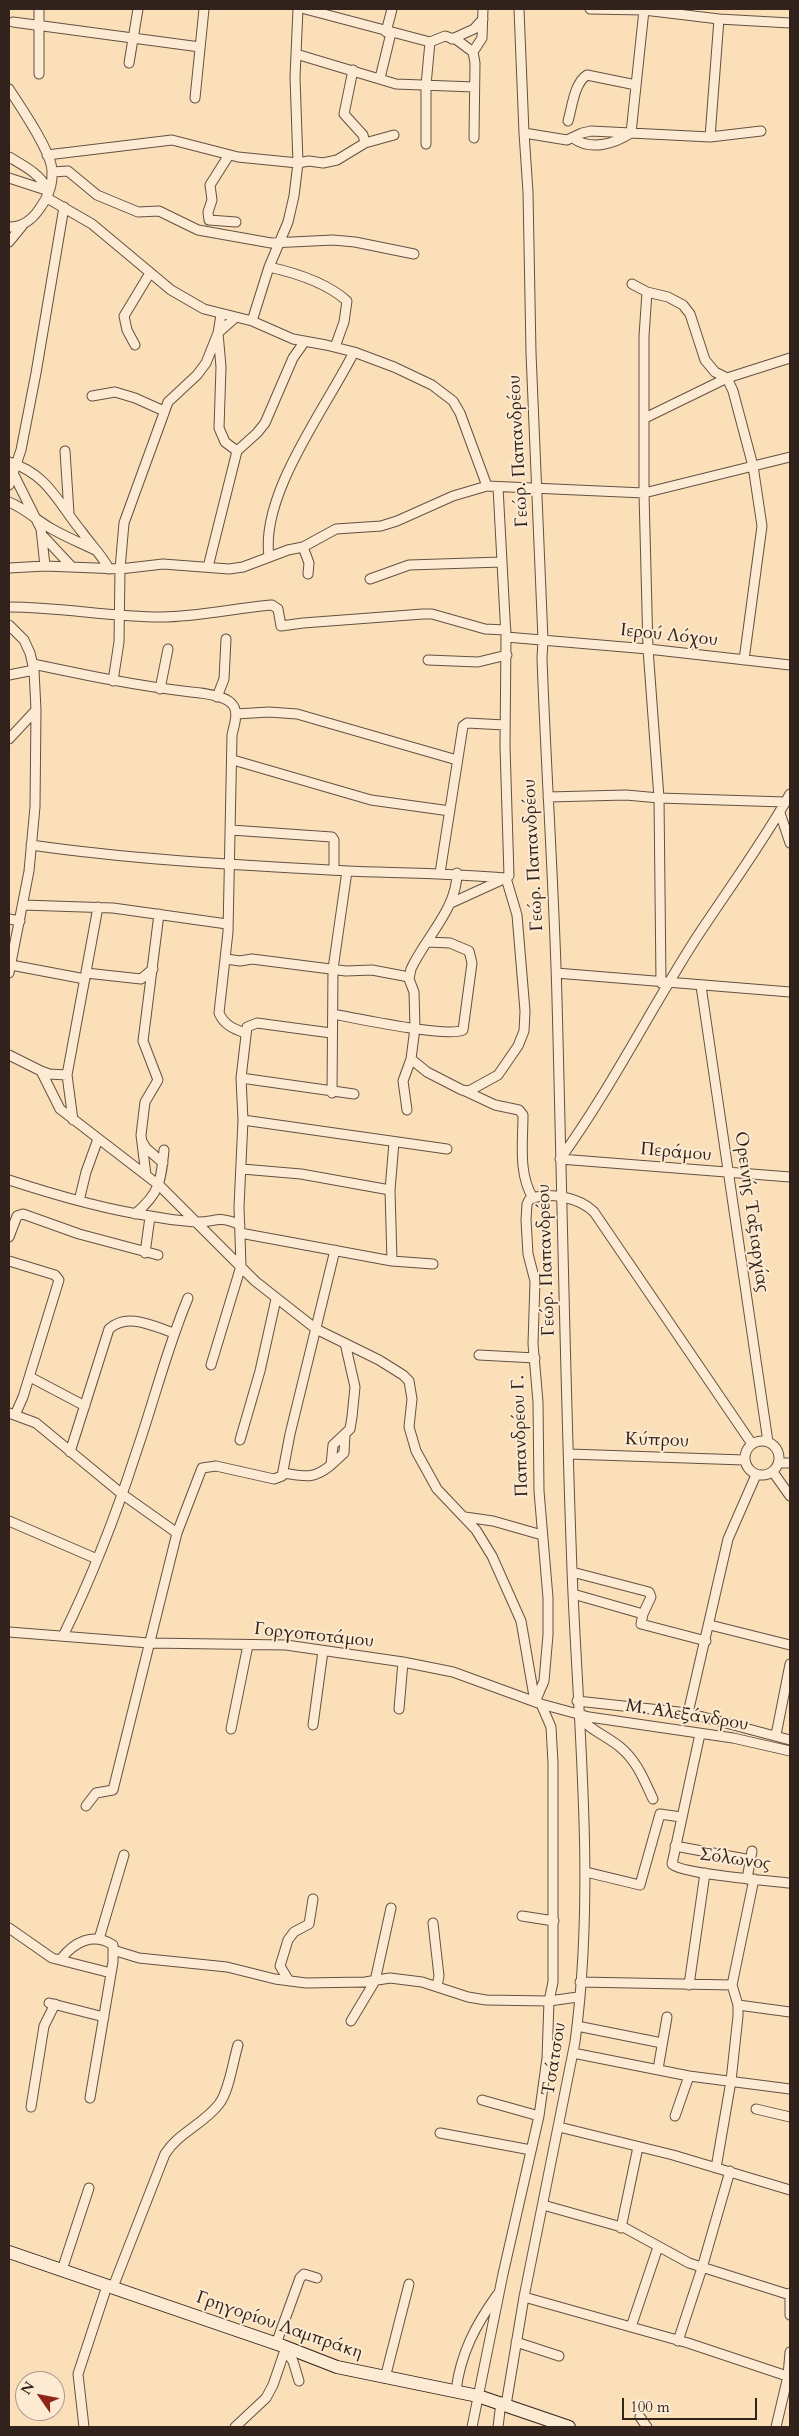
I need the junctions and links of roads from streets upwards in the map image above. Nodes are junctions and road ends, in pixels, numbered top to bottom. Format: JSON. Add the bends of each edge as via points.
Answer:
{"nodes":[{"id":1,"x":39,"y":9,"type":"edge"},
{"id":2,"x":138,"y":9,"type":"edge"},
{"id":3,"x":204,"y":9,"type":"edge"},
{"id":4,"x":298,"y":9,"type":"edge"},
{"id":5,"x":305,"y":9,"type":"edge"},
{"id":6,"x":392,"y":9,"type":"edge"},
{"id":7,"x":519,"y":9,"type":"edge"},
{"id":8,"x":590,"y":9,"type":"edge"},
{"id":9,"x":616,"y":10,"type":"edge"},
{"id":10,"x":644,"y":10,"type":"junction"},
{"id":11,"x":483,"y":14,"type":"edge"},
{"id":12,"x":719,"y":19,"type":"junction"},
{"id":13,"x":13,"y":22,"type":"dead end"},
{"id":14,"x":790,"y":23,"type":"edge"},
{"id":15,"x":40,"y":26,"type":"junction"},
{"id":16,"x":389,"y":33,"type":"junction"},
{"id":17,"x":133,"y":39,"type":"junction"},
{"id":18,"x":452,"y":39,"type":"junction"},
{"id":19,"x":430,"y":42,"type":"junction"},
{"id":20,"x":200,"y":47,"type":"junction"},
{"id":21,"x":473,"y":52,"type":"junction"},
{"id":22,"x":296,"y":54,"type":"junction"},
{"id":23,"x":130,"y":63,"type":"dead end"},
{"id":24,"x":353,"y":70,"type":"junction"},
{"id":25,"x":39,"y":74,"type":"dead end"},
{"id":26,"x":380,"y":78,"type":"junction"},
{"id":27,"x":636,"y":84,"type":"junction"},
{"id":28,"x":426,"y":85,"type":"junction"},
{"id":29,"x":474,"y":87,"type":"junction"},
{"id":30,"x":9,"y":89,"type":"edge"},
{"id":31,"x":195,"y":98,"type":"dead end"},
{"id":32,"x":568,"y":122,"type":"dead end"},
{"id":33,"x":761,"y":131,"type":"dead end"},
{"id":34,"x":524,"y":133,"type":"junction"},
{"id":35,"x":631,"y":133,"type":"junction"},
{"id":36,"x":394,"y":135,"type":"dead end"},
{"id":37,"x":710,"y":137,"type":"junction"},
{"id":38,"x":474,"y":138,"type":"dead end"},
{"id":39,"x":573,"y":138,"type":"junction"},
{"id":40,"x":365,"y":143,"type":"junction"},
{"id":41,"x":426,"y":144,"type":"dead end"},
{"id":42,"x":47,"y":155,"type":"junction"},
{"id":43,"x":229,"y":155,"type":"junction"},
{"id":44,"x":9,"y":157,"type":"edge"},
{"id":45,"x":298,"y":163,"type":"junction"},
{"id":46,"x":52,"y":172,"type":"junction"},
{"id":47,"x":9,"y":178,"type":"edge"},
{"id":48,"x":48,"y":194,"type":"junction"},
{"id":49,"x":64,"y":207,"type":"junction"},
{"id":50,"x":236,"y":222,"type":"dead end"},
{"id":51,"x":22,"y":226,"type":"junction"},
{"id":52,"x":9,"y":227,"type":"edge"},
{"id":53,"x":9,"y":242,"type":"edge"},
{"id":54,"x":278,"y":243,"type":"junction"},
{"id":55,"x":414,"y":254,"type":"dead end"},
{"id":56,"x":269,"y":268,"type":"junction"},
{"id":57,"x":150,"y":273,"type":"junction"},
{"id":58,"x":632,"y":284,"type":"dead end"},
{"id":59,"x":647,"y":292,"type":"junction"},
{"id":60,"x":221,"y":315,"type":"junction"},
{"id":61,"x":234,"y":318,"type":"junction"},
{"id":62,"x":252,"y":321,"type":"junction"},
{"id":63,"x":218,"y":333,"type":"junction"},
{"id":64,"x":305,"y":341,"type":"junction"},
{"id":65,"x":135,"y":345,"type":"dead end"},
{"id":66,"x":335,"y":347,"type":"junction"},
{"id":67,"x":354,"y":352,"type":"junction"},
{"id":68,"x":790,"y":358,"type":"edge"},
{"id":69,"x":727,"y":378,"type":"junction"},
{"id":70,"x":92,"y":396,"type":"dead end"},
{"id":71,"x":164,"y":411,"type":"junction"},
{"id":72,"x":645,"y":418,"type":"junction"},
{"id":73,"x":237,"y":450,"type":"junction"},
{"id":74,"x":65,"y":451,"type":"dead end"},
{"id":75,"x":790,"y":457,"type":"edge"},
{"id":76,"x":12,"y":466,"type":"edge"},
{"id":77,"x":753,"y":466,"type":"junction"},
{"id":78,"x":9,"y":485,"type":"edge"},
{"id":79,"x":486,"y":486,"type":"junction"},
{"id":80,"x":498,"y":487,"type":"junction"},
{"id":81,"x":538,"y":488,"type":"junction"},
{"id":82,"x":644,"y":493,"type":"junction"},
{"id":83,"x":9,"y":502,"type":"edge"},
{"id":84,"x":69,"y":515,"type":"junction"},
{"id":85,"x":36,"y":518,"type":"junction"},
{"id":86,"x":42,"y":535,"type":"junction"},
{"id":87,"x":303,"y":547,"type":"junction"},
{"id":88,"x":98,"y":551,"type":"junction"},
{"id":89,"x":269,"y":557,"type":"junction"},
{"id":90,"x":501,"y":562,"type":"junction"},
{"id":91,"x":45,"y":566,"type":"junction"},
{"id":92,"x":72,"y":567,"type":"junction"},
{"id":93,"x":208,"y":567,"type":"junction"},
{"id":94,"x":9,"y":568,"type":"edge"},
{"id":95,"x":109,"y":569,"type":"junction"},
{"id":96,"x":120,"y":569,"type":"junction"},
{"id":97,"x":308,"y":574,"type":"dead end"},
{"id":98,"x":370,"y":579,"type":"dead end"},
{"id":99,"x":9,"y":607,"type":"edge"},
{"id":100,"x":120,"y":616,"type":"junction"},
{"id":101,"x":9,"y":625,"type":"edge"},
{"id":102,"x":506,"y":634,"type":"junction"},
{"id":103,"x":226,"y":639,"type":"dead end"},
{"id":104,"x":543,"y":640,"type":"junction"},
{"id":105,"x":168,"y":649,"type":"dead end"},
{"id":106,"x":648,"y":649,"type":"junction"},
{"id":107,"x":506,"y":655,"type":"junction"},
{"id":108,"x":428,"y":660,"type":"dead end"},
{"id":109,"x":744,"y":660,"type":"junction"},
{"id":110,"x":790,"y":665,"type":"edge"},
{"id":111,"x":34,"y":667,"type":"junction"},
{"id":112,"x":9,"y":675,"type":"edge"},
{"id":113,"x":113,"y":681,"type":"junction"},
{"id":114,"x":160,"y":689,"type":"junction"},
{"id":115,"x":216,"y":697,"type":"junction"},
{"id":116,"x":36,"y":710,"type":"junction"},
{"id":117,"x":236,"y":714,"type":"junction"},
{"id":118,"x":505,"y":725,"type":"junction"},
{"id":119,"x":9,"y":740,"type":"edge"},
{"id":120,"x":233,"y":760,"type":"junction"},
{"id":121,"x":457,"y":760,"type":"junction"},
{"id":122,"x":548,"y":797,"type":"junction"},
{"id":123,"x":658,"y":798,"type":"junction"},
{"id":124,"x":789,"y":798,"type":"edge"},
{"id":125,"x":450,"y":811,"type":"junction"},
{"id":126,"x":780,"y":813,"type":"junction"},
{"id":127,"x":231,"y":830,"type":"junction"},
{"id":128,"x":790,"y":843,"type":"edge"},
{"id":129,"x":31,"y":845,"type":"junction"},
{"id":130,"x":230,"y":863,"type":"junction"},
{"id":131,"x":334,"y":870,"type":"junction"},
{"id":132,"x":347,"y":871,"type":"junction"},
{"id":133,"x":440,"y":873,"type":"junction"},
{"id":134,"x":457,"y":873,"type":"junction"},
{"id":135,"x":506,"y":878,"type":"junction"},
{"id":136,"x":451,"y":903,"type":"junction"},
{"id":137,"x":23,"y":905,"type":"junction"},
{"id":138,"x":98,"y":907,"type":"junction"},
{"id":139,"x":159,"y":914,"type":"junction"},
{"id":140,"x":9,"y":919,"type":"edge"},
{"id":141,"x":20,"y":922,"type":"junction"},
{"id":142,"x":227,"y":924,"type":"junction"},
{"id":143,"x":428,"y":942,"type":"junction"},
{"id":144,"x":226,"y":960,"type":"junction"},
{"id":145,"x":10,"y":969,"type":"edge"},
{"id":146,"x":152,"y":969,"type":"junction"},
{"id":147,"x":333,"y":969,"type":"junction"},
{"id":148,"x":556,"y":973,"type":"junction"},
{"id":149,"x":86,"y":976,"type":"junction"},
{"id":150,"x":409,"y":976,"type":"junction"},
{"id":151,"x":666,"y":983,"type":"junction"},
{"id":152,"x":701,"y":986,"type":"junction"},
{"id":153,"x":790,"y":992,"type":"edge"},
{"id":154,"x":333,"y":1014,"type":"junction"},
{"id":155,"x":415,"y":1028,"type":"junction"},
{"id":156,"x":331,"y":1032,"type":"junction"},
{"id":157,"x":245,"y":1033,"type":"junction"},
{"id":158,"x":9,"y":1055,"type":"edge"},
{"id":159,"x":411,"y":1059,"type":"junction"},
{"id":160,"x":41,"y":1071,"type":"junction"},
{"id":161,"x":67,"y":1075,"type":"junction"},
{"id":162,"x":242,"y":1078,"type":"junction"},
{"id":163,"x":462,"y":1090,"type":"junction"},
{"id":164,"x":332,"y":1093,"type":"junction"},
{"id":165,"x":354,"y":1094,"type":"dead end"},
{"id":166,"x":407,"y":1110,"type":"dead end"},
{"id":167,"x":73,"y":1120,"type":"junction"},
{"id":168,"x":243,"y":1120,"type":"junction"},
{"id":169,"x":98,"y":1139,"type":"junction"},
{"id":170,"x":143,"y":1142,"type":"junction"},
{"id":171,"x":394,"y":1142,"type":"junction"},
{"id":172,"x":164,"y":1150,"type":"dead end"},
{"id":173,"x":447,"y":1150,"type":"dead end"},
{"id":174,"x":560,"y":1159,"type":"junction"},
{"id":175,"x":163,"y":1163,"type":"junction"},
{"id":176,"x":242,"y":1169,"type":"junction"},
{"id":177,"x":730,"y":1173,"type":"junction"},
{"id":178,"x":146,"y":1175,"type":"junction"},
{"id":179,"x":790,"y":1177,"type":"edge"},
{"id":180,"x":9,"y":1180,"type":"edge"},
{"id":181,"x":160,"y":1186,"type":"junction"},
{"id":182,"x":390,"y":1190,"type":"junction"},
{"id":183,"x":560,"y":1196,"type":"junction"},
{"id":184,"x":533,"y":1198,"type":"junction"},
{"id":185,"x":79,"y":1201,"type":"junction"},
{"id":186,"x":135,"y":1214,"type":"junction"},
{"id":187,"x":150,"y":1217,"type":"junction"},
{"id":188,"x":198,"y":1222,"type":"junction"},
{"id":189,"x":240,"y":1229,"type":"junction"},
{"id":190,"x":9,"y":1235,"type":"edge"},
{"id":191,"x":335,"y":1250,"type":"junction"},
{"id":192,"x":145,"y":1253,"type":"junction"},
{"id":193,"x":158,"y":1255,"type":"dead end"},
{"id":194,"x":392,"y":1260,"type":"junction"},
{"id":195,"x":9,"y":1261,"type":"edge"},
{"id":196,"x":433,"y":1264,"type":"dead end"},
{"id":197,"x":241,"y":1266,"type":"junction"},
{"id":198,"x":188,"y":1298,"type":"dead end"},
{"id":199,"x":276,"y":1299,"type":"junction"},
{"id":200,"x":316,"y":1329,"type":"junction"},
{"id":201,"x":174,"y":1333,"type":"junction"},
{"id":202,"x":345,"y":1343,"type":"junction"},
{"id":203,"x":480,"y":1355,"type":"dead end"},
{"id":204,"x":534,"y":1358,"type":"junction"},
{"id":205,"x":211,"y":1365,"type":"dead end"},
{"id":206,"x":30,"y":1377,"type":"junction"},
{"id":207,"x":86,"y":1406,"type":"junction"},
{"id":208,"x":12,"y":1414,"type":"edge"},
{"id":209,"x":240,"y":1440,"type":"dead end"},
{"id":210,"x":768,"y":1442,"type":"junction"},
{"id":211,"x":752,"y":1444,"type":"junction"},
{"id":212,"x":70,"y":1452,"type":"junction"},
{"id":213,"x":569,"y":1454,"type":"junction"},
{"id":214,"x":744,"y":1460,"type":"junction"},
{"id":215,"x":779,"y":1463,"type":"junction"},
{"id":216,"x":790,"y":1463,"type":"edge"},
{"id":217,"x":773,"y":1472,"type":"junction"},
{"id":218,"x":282,"y":1473,"type":"junction"},
{"id":219,"x":756,"y":1475,"type":"junction"},
{"id":220,"x":122,"y":1494,"type":"junction"},
{"id":221,"x":790,"y":1496,"type":"edge"},
{"id":222,"x":465,"y":1517,"type":"junction"},
{"id":223,"x":9,"y":1521,"type":"edge"},
{"id":224,"x":176,"y":1533,"type":"junction"},
{"id":225,"x":542,"y":1535,"type":"junction"},
{"id":226,"x":97,"y":1558,"type":"junction"},
{"id":227,"x":572,"y":1572,"type":"junction"},
{"id":228,"x":574,"y":1594,"type":"junction"},
{"id":229,"x":642,"y":1614,"type":"junction"},
{"id":230,"x":710,"y":1625,"type":"junction"},
{"id":231,"x":9,"y":1632,"type":"edge"},
{"id":232,"x":63,"y":1636,"type":"junction"},
{"id":233,"x":706,"y":1641,"type":"junction"},
{"id":234,"x":149,"y":1643,"type":"junction"},
{"id":235,"x":790,"y":1644,"type":"edge"},
{"id":236,"x":248,"y":1645,"type":"junction"},
{"id":237,"x":323,"y":1651,"type":"junction"},
{"id":238,"x":403,"y":1662,"type":"junction"},
{"id":239,"x":790,"y":1664,"type":"edge"},
{"id":240,"x":577,"y":1700,"type":"junction"},
{"id":241,"x":538,"y":1703,"type":"junction"},
{"id":242,"x":399,"y":1709,"type":"dead end"},
{"id":243,"x":688,"y":1713,"type":"junction"},
{"id":244,"x":578,"y":1714,"type":"junction"},
{"id":245,"x":313,"y":1725,"type":"dead end"},
{"id":246,"x":232,"y":1729,"type":"dead end"},
{"id":247,"x":700,"y":1734,"type":"junction"},
{"id":248,"x":776,"y":1735,"type":"junction"},
{"id":249,"x":790,"y":1740,"type":"edge"},
{"id":250,"x":790,"y":1751,"type":"edge"},
{"id":251,"x":653,"y":1799,"type":"dead end"},
{"id":252,"x":86,"y":1806,"type":"dead end"},
{"id":253,"x":681,"y":1817,"type":"junction"},
{"id":254,"x":675,"y":1846,"type":"junction"},
{"id":255,"x":124,"y":1855,"type":"dead end"},
{"id":256,"x":586,"y":1872,"type":"junction"},
{"id":257,"x":705,"y":1873,"type":"junction"},
{"id":258,"x":751,"y":1879,"type":"junction"},
{"id":259,"x":790,"y":1883,"type":"edge"},
{"id":260,"x":313,"y":1899,"type":"dead end"},
{"id":261,"x":392,"y":1908,"type":"dead end"},
{"id":262,"x":522,"y":1916,"type":"dead end"},
{"id":263,"x":554,"y":1921,"type":"junction"},
{"id":264,"x":433,"y":1923,"type":"dead end"},
{"id":265,"x":9,"y":1928,"type":"edge"},
{"id":266,"x":100,"y":1939,"type":"junction"},
{"id":267,"x":113,"y":1950,"type":"junction"},
{"id":268,"x":61,"y":1959,"type":"junction"},
{"id":269,"x":111,"y":1973,"type":"junction"},
{"id":270,"x":289,"y":1981,"type":"junction"},
{"id":271,"x":375,"y":1981,"type":"junction"},
{"id":272,"x":580,"y":1982,"type":"junction"},
{"id":273,"x":689,"y":1985,"type":"junction"},
{"id":274,"x":732,"y":1985,"type":"junction"},
{"id":275,"x":437,"y":1986,"type":"junction"},
{"id":276,"x":578,"y":1996,"type":"junction"},
{"id":277,"x":549,"y":2001,"type":"junction"},
{"id":278,"x":738,"y":2004,"type":"junction"},
{"id":279,"x":790,"y":2012,"type":"edge"},
{"id":280,"x":104,"y":2017,"type":"junction"},
{"id":281,"x":667,"y":2017,"type":"dead end"},
{"id":282,"x":351,"y":2021,"type":"dead end"},
{"id":283,"x":577,"y":2026,"type":"junction"},
{"id":284,"x":662,"y":2043,"type":"junction"},
{"id":285,"x":238,"y":2045,"type":"dead end"},
{"id":286,"x":573,"y":2052,"type":"junction"},
{"id":287,"x":658,"y":2069,"type":"junction"},
{"id":288,"x":689,"y":2076,"type":"junction"},
{"id":289,"x":732,"y":2081,"type":"junction"},
{"id":290,"x":790,"y":2089,"type":"edge"},
{"id":291,"x":90,"y":2098,"type":"dead end"},
{"id":292,"x":482,"y":2100,"type":"dead end"},
{"id":293,"x":31,"y":2107,"type":"dead end"},
{"id":294,"x":756,"y":2109,"type":"dead end"},
{"id":295,"x":539,"y":2116,"type":"junction"},
{"id":296,"x":674,"y":2116,"type":"dead end"},
{"id":297,"x":790,"y":2117,"type":"edge"},
{"id":298,"x":559,"y":2127,"type":"junction"},
{"id":299,"x":440,"y":2133,"type":"dead end"},
{"id":300,"x":638,"y":2147,"type":"junction"},
{"id":301,"x":531,"y":2150,"type":"junction"},
{"id":302,"x":716,"y":2168,"type":"junction"},
{"id":303,"x":730,"y":2171,"type":"junction"},
{"id":304,"x":89,"y":2188,"type":"dead end"},
{"id":305,"x":790,"y":2190,"type":"edge"},
{"id":306,"x":544,"y":2205,"type":"junction"},
{"id":307,"x":621,"y":2228,"type":"junction"},
{"id":308,"x":658,"y":2247,"type":"junction"},
{"id":309,"x":9,"y":2252,"type":"edge"},
{"id":310,"x":702,"y":2268,"type":"junction"},
{"id":311,"x":62,"y":2270,"type":"junction"},
{"id":312,"x":317,"y":2278,"type":"dead end"},
{"id":313,"x":409,"y":2284,"type":"dead end"},
{"id":314,"x":110,"y":2286,"type":"junction"},
{"id":315,"x":500,"y":2291,"type":"junction"},
{"id":316,"x":790,"y":2295,"type":"edge"},
{"id":317,"x":524,"y":2297,"type":"junction"},
{"id":318,"x":790,"y":2314,"type":"edge"},
{"id":319,"x":631,"y":2327,"type":"junction"},
{"id":320,"x":678,"y":2340,"type":"junction"},
{"id":321,"x":516,"y":2342,"type":"junction"},
{"id":322,"x":282,"y":2347,"type":"junction"},
{"id":323,"x":790,"y":2352,"type":"edge"},
{"id":324,"x":559,"y":2356,"type":"dead end"},
{"id":325,"x":789,"y":2376,"type":"edge"},
{"id":326,"x":385,"y":2378,"type":"junction"},
{"id":327,"x":299,"y":2381,"type":"dead end"},
{"id":328,"x":456,"y":2390,"type":"junction"},
{"id":329,"x":478,"y":2396,"type":"junction"},
{"id":330,"x":504,"y":2403,"type":"junction"},
{"id":331,"x":640,"y":2417,"type":"dead end"},
{"id":332,"x":84,"y":2427,"type":"edge"},
{"id":333,"x":236,"y":2427,"type":"edge"},
{"id":334,"x":472,"y":2427,"type":"edge"},
{"id":335,"x":498,"y":2427,"type":"edge"},
{"id":336,"x":569,"y":2427,"type":"edge"},
{"id":337,"x":647,"y":2427,"type":"edge"},
{"id":338,"x":776,"y":2427,"type":"edge"}],
"edges":[{"from":1,"to":15,"type":"street"},
{"from":2,"to":17,"type":"street"},
{"from":3,"to":20,"type":"street"},
{"from":4,"to":22,"type":"street"},
{"from":5,"to":16,"type":"street"},
{"from":6,"to":16,"type":"street"},
{"from":7,"to":34,"type":"street","name":"Γεώρ. Παπανδρέου"},
{"from":8,"to":9,"type":"street"},
{"from":9,"to":10,"type":"street"},
{"from":10,"to":12,"type":"street"},
{"from":10,"to":27,"type":"street"},
{"from":11,"to":18,"type":"street","via":[[474,29]]},
{"from":11,"to":21,"type":"street","via":[[482,38]]},
{"from":12,"to":14,"type":"street"},
{"from":12,"to":37,"type":"street"},
{"from":13,"to":15,"type":"street"},
{"from":15,"to":17,"type":"street"},
{"from":15,"to":25,"type":"street"},
{"from":16,"to":19,"type":"street"},
{"from":16,"to":26,"type":"street"},
{"from":17,"to":20,"type":"street"},
{"from":17,"to":23,"type":"street"},
{"from":18,"to":19,"type":"street","via":[[439,37]]},
{"from":18,"to":21,"type":"street"},
{"from":19,"to":28,"type":"street"},
{"from":20,"to":31,"type":"street"},
{"from":21,"to":29,"type":"street"},
{"from":22,"to":24,"type":"street"},
{"from":22,"to":45,"type":"street"},
{"from":24,"to":26,"type":"street"},
{"from":24,"to":40,"type":"street","via":[[344,114],[363,135]]},
{"from":26,"to":28,"type":"street","via":[[396,84]]},
{"from":27,"to":32,"type":"street","via":[[584,77],[577,89]]},
{"from":27,"to":35,"type":"street"},
{"from":28,"to":29,"type":"street"},
{"from":28,"to":41,"type":"street"},
{"from":29,"to":38,"type":"street"},
{"from":30,"to":42,"type":"street"},
{"from":33,"to":37,"type":"street"},
{"from":34,"to":39,"type":"street","via":[[562,140]]},
{"from":34,"to":81,"type":"street","name":"Γεώρ. Παπανδρέου"},
{"from":35,"to":37,"type":"street"},
{"from":35,"to":39,"type":"street","via":[[591,131]]},
{"from":35,"to":39,"type":"street","via":[[608,144],[580,143]]},
{"from":36,"to":40,"type":"street"},
{"from":40,"to":45,"type":"street","via":[[337,160]]},
{"from":42,"to":43,"type":"street","via":[[172,140]]},
{"from":42,"to":46,"type":"street"},
{"from":43,"to":45,"type":"street"},
{"from":43,"to":50,"type":"street","via":[[210,185],[212,200],[208,216],[213,222]]},
{"from":44,"to":48,"type":"street","via":[[33,171],[42,180]]},
{"from":45,"to":54,"type":"street","via":[[288,222]]},
{"from":46,"to":48,"type":"street"},
{"from":46,"to":54,"type":"street","via":[[68,171],[97,196],[138,212],[159,211],[198,230]]},
{"from":47,"to":48,"type":"street"},
{"from":48,"to":49,"type":"street"},
{"from":48,"to":51,"type":"street","via":[[37,212]]},
{"from":49,"to":57,"type":"street","via":[[92,224]]},
{"from":49,"to":76,"type":"street","via":[[41,347]]},
{"from":51,"to":52,"type":"street"},
{"from":51,"to":53,"type":"street"},
{"from":54,"to":55,"type":"street","via":[[332,240]]},
{"from":54,"to":56,"type":"street"},
{"from":56,"to":62,"type":"street"},
{"from":56,"to":66,"type":"street","via":[[310,279],[347,300],[344,322]]},
{"from":57,"to":60,"type":"street","via":[[188,301]]},
{"from":57,"to":65,"type":"street","via":[[124,316]]},
{"from":58,"to":59,"type":"street"},
{"from":59,"to":69,"type":"street","via":[[683,305],[690,314],[705,360],[715,372]]},
{"from":59,"to":72,"type":"street"},
{"from":60,"to":61,"type":"street"},
{"from":60,"to":63,"type":"street"},
{"from":61,"to":62,"type":"street"},
{"from":61,"to":63,"type":"street"},
{"from":62,"to":64,"type":"street"},
{"from":63,"to":71,"type":"street","via":[[206,363],[173,395]]},
{"from":63,"to":73,"type":"street","via":[[221,367],[219,428],[225,442]]},
{"from":64,"to":66,"type":"street"},
{"from":64,"to":73,"type":"street","via":[[293,358],[265,423]]},
{"from":66,"to":67,"type":"street"},
{"from":67,"to":79,"type":"street","via":[[414,376],[446,394],[460,413]]},
{"from":67,"to":89,"type":"street","via":[[284,482],[271,521],[267,544]]},
{"from":68,"to":69,"type":"street"},
{"from":69,"to":72,"type":"street"},
{"from":69,"to":77,"type":"street"},
{"from":70,"to":71,"type":"street","via":[[115,392]]},
{"from":71,"to":96,"type":"street","via":[[124,523]]},
{"from":72,"to":82,"type":"street"},
{"from":73,"to":93,"type":"street"},
{"from":74,"to":84,"type":"street"},
{"from":75,"to":77,"type":"street"},
{"from":76,"to":78,"type":"street"},
{"from":76,"to":84,"type":"street","via":[[42,479]]},
{"from":76,"to":85,"type":"street"},
{"from":77,"to":82,"type":"street"},
{"from":77,"to":109,"type":"street","via":[[762,526]]},
{"from":79,"to":80,"type":"street"},
{"from":79,"to":87,"type":"street","via":[[381,526],[336,529]]},
{"from":80,"to":81,"type":"street"},
{"from":80,"to":90,"type":"street"},
{"from":81,"to":82,"type":"street"},
{"from":81,"to":104,"type":"street","name":"Γεώρ. Παπανδρέου"},
{"from":82,"to":106,"type":"street"},
{"from":83,"to":85,"type":"street","via":[[26,509]]},
{"from":84,"to":88,"type":"street"},
{"from":85,"to":86,"type":"street"},
{"from":85,"to":88,"type":"street","via":[[71,540]]},
{"from":86,"to":91,"type":"street"},
{"from":86,"to":92,"type":"street"},
{"from":87,"to":89,"type":"street"},
{"from":87,"to":97,"type":"street","via":[[309,563]]},
{"from":88,"to":95,"type":"street"},
{"from":89,"to":93,"type":"street","via":[[243,567]]},
{"from":90,"to":98,"type":"street","via":[[409,565]]},
{"from":90,"to":102,"type":"street"},
{"from":91,"to":92,"type":"street"},
{"from":91,"to":94,"type":"street"},
{"from":92,"to":95,"type":"street"},
{"from":93,"to":96,"type":"street","via":[[163,564]]},
{"from":95,"to":96,"type":"street"},
{"from":96,"to":100,"type":"street"},
{"from":99,"to":100,"type":"street","via":[[35,606]]},
{"from":100,"to":102,"type":"street","name":"Ιερού Λόχου","via":[[176,616],[272,605],[278,608],[281,626],[285,628],[303,623],[432,614]]},
{"from":100,"to":113,"type":"street"},
{"from":101,"to":111,"type":"street","via":[[24,640]]},
{"from":102,"to":104,"type":"street","name":"Ιερού Λόχου"},
{"from":102,"to":107,"type":"street"},
{"from":103,"to":115,"type":"street","via":[[224,679]]},
{"from":104,"to":106,"type":"street","name":"Ιερού Λόχου"},
{"from":104,"to":122,"type":"street","name":"Γεώρ. Παπανδρέου"},
{"from":105,"to":114,"type":"street"},
{"from":106,"to":109,"type":"street","name":"Ιερού Λόχου"},
{"from":106,"to":123,"type":"street"},
{"from":107,"to":108,"type":"street","via":[[478,662]]},
{"from":107,"to":118,"type":"street"},
{"from":109,"to":110,"type":"street","name":"Ιερού Λόχου"},
{"from":111,"to":112,"type":"street"},
{"from":111,"to":113,"type":"street"},
{"from":111,"to":116,"type":"street"},
{"from":113,"to":114,"type":"street"},
{"from":114,"to":115,"type":"street"},
{"from":115,"to":117,"type":"street","via":[[230,701]]},
{"from":116,"to":119,"type":"street"},
{"from":116,"to":129,"type":"street","via":[[35,807]]},
{"from":117,"to":120,"type":"street","via":[[232,735]]},
{"from":117,"to":121,"type":"street","via":[[297,714]]},
{"from":118,"to":121,"type":"street","via":[[466,722],[461,731]]},
{"from":118,"to":135,"type":"street","via":[[510,869]]},
{"from":120,"to":125,"type":"street","via":[[371,800]]},
{"from":120,"to":127,"type":"street"},
{"from":121,"to":125,"type":"street"},
{"from":122,"to":123,"type":"street","via":[[626,795]]},
{"from":122,"to":148,"type":"street","name":"Γεώρ. Παπανδρέου"},
{"from":123,"to":124,"type":"street"},
{"from":123,"to":151,"type":"street"},
{"from":124,"to":126,"type":"street"},
{"from":125,"to":133,"type":"street"},
{"from":126,"to":128,"type":"street"},
{"from":126,"to":151,"type":"street"},
{"from":127,"to":130,"type":"street"},
{"from":127,"to":131,"type":"street","via":[[332,837]]},
{"from":129,"to":130,"type":"street"},
{"from":129,"to":137,"type":"street"},
{"from":130,"to":131,"type":"street"},
{"from":130,"to":142,"type":"street"},
{"from":131,"to":132,"type":"street"},
{"from":132,"to":133,"type":"street"},
{"from":132,"to":147,"type":"street"},
{"from":133,"to":134,"type":"street"},
{"from":134,"to":135,"type":"street"},
{"from":134,"to":136,"type":"street"},
{"from":135,"to":136,"type":"street"},
{"from":135,"to":163,"type":"street","via":[[517,915],[524,1031],[498,1075],[479,1087]]},
{"from":136,"to":143,"type":"street"},
{"from":137,"to":138,"type":"street"},
{"from":137,"to":141,"type":"street"},
{"from":138,"to":139,"type":"street"},
{"from":138,"to":149,"type":"street"},
{"from":139,"to":142,"type":"street"},
{"from":139,"to":146,"type":"street"},
{"from":140,"to":141,"type":"street"},
{"from":141,"to":145,"type":"street"},
{"from":142,"to":144,"type":"street"},
{"from":143,"to":150,"type":"street","via":[[416,958]]},
{"from":143,"to":155,"type":"street","via":[[450,943],[469,951],[472,963],[464,1025],[459,1032]]},
{"from":144,"to":147,"type":"street","via":[[252,959]]},
{"from":144,"to":157,"type":"street","via":[[219,1013],[230,1027]]},
{"from":145,"to":149,"type":"street"},
{"from":146,"to":149,"type":"street","via":[[141,979]]},
{"from":146,"to":170,"type":"street","via":[[143,1041],[158,1080],[145,1102],[140,1135]]},
{"from":147,"to":150,"type":"street","via":[[372,970]]},
{"from":147,"to":154,"type":"street"},
{"from":148,"to":151,"type":"street"},
{"from":148,"to":174,"type":"street","name":"Γεώρ. Παπανδρέου"},
{"from":149,"to":161,"type":"street"},
{"from":150,"to":155,"type":"street","via":[[414,992]]},
{"from":151,"to":152,"type":"street"},
{"from":151,"to":174,"type":"street","via":[[582,1129]]},
{"from":152,"to":153,"type":"street"},
{"from":152,"to":177,"type":"street","name":"Ορεινής Ταξιαρχίας"},
{"from":154,"to":155,"type":"street"},
{"from":154,"to":156,"type":"street"},
{"from":155,"to":159,"type":"street"},
{"from":156,"to":157,"type":"street","via":[[257,1023],[250,1024]]},
{"from":156,"to":164,"type":"street"},
{"from":157,"to":162,"type":"street"},
{"from":158,"to":160,"type":"street"},
{"from":159,"to":163,"type":"street","via":[[427,1072]]},
{"from":159,"to":166,"type":"street","via":[[403,1081]]},
{"from":160,"to":161,"type":"street"},
{"from":160,"to":167,"type":"street","via":[[55,1101]]},
{"from":161,"to":167,"type":"street"},
{"from":162,"to":164,"type":"street"},
{"from":162,"to":168,"type":"street"},
{"from":163,"to":184,"type":"street","via":[[495,1105],[519,1110],[523,1115],[522,1158],[525,1182]]},
{"from":164,"to":165,"type":"street"},
{"from":167,"to":169,"type":"street"},
{"from":168,"to":171,"type":"street"},
{"from":168,"to":176,"type":"street"},
{"from":169,"to":178,"type":"street"},
{"from":169,"to":185,"type":"street"},
{"from":170,"to":175,"type":"street"},
{"from":170,"to":178,"type":"street"},
{"from":171,"to":173,"type":"street"},
{"from":171,"to":182,"type":"street"},
{"from":172,"to":175,"type":"street"},
{"from":174,"to":177,"type":"street","name":"Περάμου"},
{"from":174,"to":183,"type":"street","name":"Γεώρ. Παπανδρέου"},
{"from":175,"to":181,"type":"street"},
{"from":176,"to":182,"type":"street","via":[[301,1174]]},
{"from":176,"to":189,"type":"street"},
{"from":177,"to":179,"type":"street","name":"Περάμου"},
{"from":177,"to":210,"type":"street","name":"Ορεινής Ταξιαρχίας"},
{"from":178,"to":181,"type":"street"},
{"from":180,"to":185,"type":"street"},
{"from":181,"to":186,"type":"street"},
{"from":181,"to":188,"type":"street"},
{"from":182,"to":194,"type":"street"},
{"from":183,"to":184,"type":"street"},
{"from":183,"to":211,"type":"street","via":[[586,1204],[594,1212]]},
{"from":183,"to":213,"type":"street","name":"Γεώρ. Παπανδρέου"},
{"from":184,"to":204,"type":"street","name":"Παπανδρέου Γ.","via":[[527,1204],[526,1220],[528,1254],[536,1281]]},
{"from":185,"to":186,"type":"street"},
{"from":186,"to":187,"type":"street"},
{"from":187,"to":188,"type":"street"},
{"from":187,"to":192,"type":"street"},
{"from":188,"to":189,"type":"street","via":[[227,1219]]},
{"from":188,"to":197,"type":"street"},
{"from":189,"to":191,"type":"street"},
{"from":189,"to":197,"type":"street"},
{"from":190,"to":192,"type":"street","via":[[17,1216],[23,1214]]},
{"from":191,"to":194,"type":"street"},
{"from":191,"to":200,"type":"street"},
{"from":192,"to":193,"type":"street"},
{"from":194,"to":196,"type":"street"},
{"from":195,"to":206,"type":"street","via":[[56,1275],[59,1280]]},
{"from":197,"to":199,"type":"street"},
{"from":197,"to":205,"type":"street"},
{"from":198,"to":201,"type":"street"},
{"from":199,"to":200,"type":"street"},
{"from":199,"to":209,"type":"street"},
{"from":200,"to":202,"type":"street"},
{"from":200,"to":218,"type":"street"},
{"from":201,"to":207,"type":"street","via":[[127,1320],[116,1323],[109,1329]]},
{"from":201,"to":220,"type":"street"},
{"from":202,"to":218,"type":"street","via":[[355,1387],[352,1423],[345,1435],[333,1445],[331,1466],[312,1476]]},
{"from":202,"to":222,"type":"street","via":[[390,1366],[409,1381],[412,1399],[409,1427],[416,1451],[438,1489]]},
{"from":203,"to":204,"type":"street"},
{"from":204,"to":225,"type":"street","name":"Παπανδρέου Γ."},
{"from":206,"to":207,"type":"street"},
{"from":206,"to":208,"type":"street"},
{"from":207,"to":212,"type":"street"},
{"from":208,"to":212,"type":"street","via":[[36,1423]]},
{"from":210,"to":211,"type":"street"},
{"from":210,"to":215,"type":"street","via":[[777,1450]]},
{"from":211,"to":214,"type":"street"},
{"from":212,"to":220,"type":"street"},
{"from":213,"to":214,"type":"street","name":"Κύπρου"},
{"from":213,"to":227,"type":"street","name":"Γεώρ. Παπανδρέου"},
{"from":214,"to":219,"type":"street"},
{"from":215,"to":216,"type":"street"},
{"from":215,"to":217,"type":"street"},
{"from":217,"to":219,"type":"street"},
{"from":217,"to":221,"type":"street"},
{"from":218,"to":224,"type":"street","via":[[274,1479],[216,1466],[202,1468]]},
{"from":219,"to":230,"type":"street","via":[[728,1539]]},
{"from":220,"to":224,"type":"street"},
{"from":220,"to":226,"type":"street"},
{"from":222,"to":225,"type":"street"},
{"from":222,"to":241,"type":"street","via":[[492,1556],[516,1607]]},
{"from":223,"to":226,"type":"street"},
{"from":224,"to":234,"type":"street"},
{"from":225,"to":241,"type":"street","name":"Παπανδρέου Γ.","via":[[548,1598],[548,1650]]},
{"from":226,"to":232,"type":"street"},
{"from":227,"to":228,"type":"street","name":"Γεώρ. Παπανδρέου"},
{"from":227,"to":229,"type":"street","via":[[649,1592],[651,1597]]},
{"from":228,"to":229,"type":"street"},
{"from":228,"to":240,"type":"street","name":"Γεώρ. Παπανδρέου"},
{"from":229,"to":233,"type":"street","via":[[640,1622],[644,1626]]},
{"from":230,"to":233,"type":"street"},
{"from":230,"to":235,"type":"street"},
{"from":231,"to":232,"type":"street","name":"Γοργοποτάμου"},
{"from":232,"to":234,"type":"street","name":"Γοργοποτάμου"},
{"from":233,"to":243,"type":"street"},
{"from":234,"to":236,"type":"street","name":"Γοργοποτάμου"},
{"from":234,"to":252,"type":"street","via":[[113,1790],[96,1793]]},
{"from":236,"to":237,"type":"street","name":"Γοργοποτάμου","via":[[286,1645]]},
{"from":236,"to":246,"type":"street"},
{"from":237,"to":238,"type":"street","name":"Γοργοποτάμου"},
{"from":237,"to":245,"type":"street"},
{"from":238,"to":241,"type":"street","name":"Γοργοποτάμου","via":[[453,1672]]},
{"from":238,"to":242,"type":"street"},
{"from":239,"to":248,"type":"street"},
{"from":240,"to":243,"type":"street","name":"Μ. Αλεξάνδρου"},
{"from":240,"to":244,"type":"street","name":"Γεώρ. Παπανδρέου"},
{"from":241,"to":244,"type":"street","name":"Γοργοποτάμου"},
{"from":241,"to":263,"type":"street","via":[[551,1727],[553,1748]]},
{"from":243,"to":248,"type":"street","name":"Μ. Αλεξάνδρου"},
{"from":244,"to":247,"type":"street","name":"Μ. Αλεξάνδρου"},
{"from":244,"to":251,"type":"street","via":[[586,1724],[628,1754]]},
{"from":244,"to":256,"type":"street","name":"Τσάτσου"},
{"from":247,"to":250,"type":"street","name":"Μ. Αλεξάνδρου"},
{"from":247,"to":253,"type":"street"},
{"from":248,"to":249,"type":"street","name":"Μ. Αλεξάνδρου"},
{"from":253,"to":254,"type":"street"},
{"from":253,"to":256,"type":"street","via":[[660,1814],[640,1885]]},
{"from":254,"to":257,"type":"street","name":"Σόλωνος","via":[[672,1864]]},
{"from":254,"to":258,"type":"street","via":[[751,1856]]},
{"from":255,"to":266,"type":"street"},
{"from":256,"to":272,"type":"street","name":"Τσάτσου"},
{"from":257,"to":258,"type":"street","name":"Σόλωνος"},
{"from":257,"to":273,"type":"street"},
{"from":258,"to":259,"type":"street","name":"Σόλωνος"},
{"from":258,"to":274,"type":"street"},
{"from":260,"to":270,"type":"street","via":[[309,1924],[294,1932],[279,1962]]},
{"from":261,"to":271,"type":"street"},
{"from":262,"to":263,"type":"street"},
{"from":263,"to":277,"type":"street"},
{"from":264,"to":275,"type":"street","via":[[439,1976]]},
{"from":265,"to":268,"type":"street","via":[[46,1955]]},
{"from":266,"to":267,"type":"street","via":[[113,1945]]},
{"from":266,"to":268,"type":"street","via":[[80,1941]]},
{"from":267,"to":269,"type":"street"},
{"from":267,"to":270,"type":"street","via":[[138,1958],[227,1967]]},
{"from":268,"to":269,"type":"street"},
{"from":269,"to":280,"type":"street"},
{"from":270,"to":271,"type":"street","via":[[318,1984]]},
{"from":271,"to":275,"type":"street","via":[[404,1979]]},
{"from":271,"to":282,"type":"street"},
{"from":272,"to":273,"type":"street"},
{"from":272,"to":276,"type":"street","name":"Τσάτσου"},
{"from":273,"to":274,"type":"street"},
{"from":274,"to":278,"type":"street"},
{"from":275,"to":277,"type":"street","via":[[486,2000]]},
{"from":276,"to":277,"type":"street"},
{"from":276,"to":283,"type":"street","name":"Τσάτσου"},
{"from":277,"to":295,"type":"street","via":[[547,2058]]},
{"from":278,"to":279,"type":"street"},
{"from":278,"to":289,"type":"street"},
{"from":280,"to":291,"type":"street"},
{"from":280,"to":293,"type":"street","via":[[52,2004],[44,2026]]},
{"from":281,"to":284,"type":"street"},
{"from":283,"to":284,"type":"street"},
{"from":283,"to":286,"type":"street","name":"Τσάτσου"},
{"from":284,"to":287,"type":"street"},
{"from":285,"to":314,"type":"street","via":[[218,2105],[179,2137],[165,2154]]},
{"from":286,"to":287,"type":"street"},
{"from":286,"to":298,"type":"street","name":"Τσάτσου"},
{"from":287,"to":288,"type":"street"},
{"from":288,"to":289,"type":"street"},
{"from":288,"to":296,"type":"street"},
{"from":289,"to":290,"type":"street"},
{"from":289,"to":302,"type":"street"},
{"from":292,"to":295,"type":"street"},
{"from":294,"to":297,"type":"street"},
{"from":295,"to":301,"type":"street"},
{"from":298,"to":300,"type":"street"},
{"from":298,"to":306,"type":"street","name":"Τσάτσου"},
{"from":299,"to":301,"type":"street"},
{"from":300,"to":302,"type":"street"},
{"from":300,"to":307,"type":"street"},
{"from":301,"to":315,"type":"street"},
{"from":302,"to":303,"type":"street"},
{"from":303,"to":305,"type":"street"},
{"from":303,"to":310,"type":"street"},
{"from":304,"to":311,"type":"street"},
{"from":306,"to":307,"type":"street"},
{"from":306,"to":317,"type":"street","name":"Τσάτσου"},
{"from":307,"to":308,"type":"street"},
{"from":308,"to":310,"type":"street"},
{"from":308,"to":319,"type":"street"},
{"from":309,"to":311,"type":"street","name":"Γρηγορίου Λαμπράκη"},
{"from":310,"to":316,"type":"street"},
{"from":310,"to":320,"type":"street"},
{"from":311,"to":314,"type":"street","name":"Γρηγορίου Λαμπράκη"},
{"from":312,"to":322,"type":"street","via":[[304,2274],[300,2278]]},
{"from":313,"to":326,"type":"street"},
{"from":314,"to":322,"type":"street","name":"Γρηγορίου Λαμπράκη"},
{"from":314,"to":332,"type":"street","via":[[78,2374]]},
{"from":315,"to":328,"type":"street","via":[[469,2341]]},
{"from":315,"to":329,"type":"street"},
{"from":316,"to":318,"type":"street"},
{"from":317,"to":319,"type":"street"},
{"from":317,"to":321,"type":"street","name":"Τσάτσου"},
{"from":319,"to":320,"type":"street"},
{"from":320,"to":325,"type":"street"},
{"from":321,"to":324,"type":"street"},
{"from":321,"to":330,"type":"street","name":"Τσάτσου"},
{"from":322,"to":326,"type":"street","name":"Γρηγορίου Λαμπράκη","via":[[337,2367]]},
{"from":322,"to":327,"type":"street","via":[[293,2360]]},
{"from":322,"to":333,"type":"street","via":[[273,2385],[266,2398]]},
{"from":323,"to":325,"type":"street"},
{"from":325,"to":338,"type":"street"},
{"from":326,"to":328,"type":"street","name":"Γρηγορίου Λαμπράκη"},
{"from":328,"to":329,"type":"street","name":"Γρηγορίου Λαμπράκη"},
{"from":329,"to":330,"type":"street","name":"Γρηγορίου Λαμπράκη"},
{"from":329,"to":334,"type":"street"},
{"from":330,"to":335,"type":"street","name":"Τσάτσου"},
{"from":330,"to":336,"type":"street","name":"Γρηγορίου Λαμπράκη"},
{"from":331,"to":337,"type":"street"}]}
